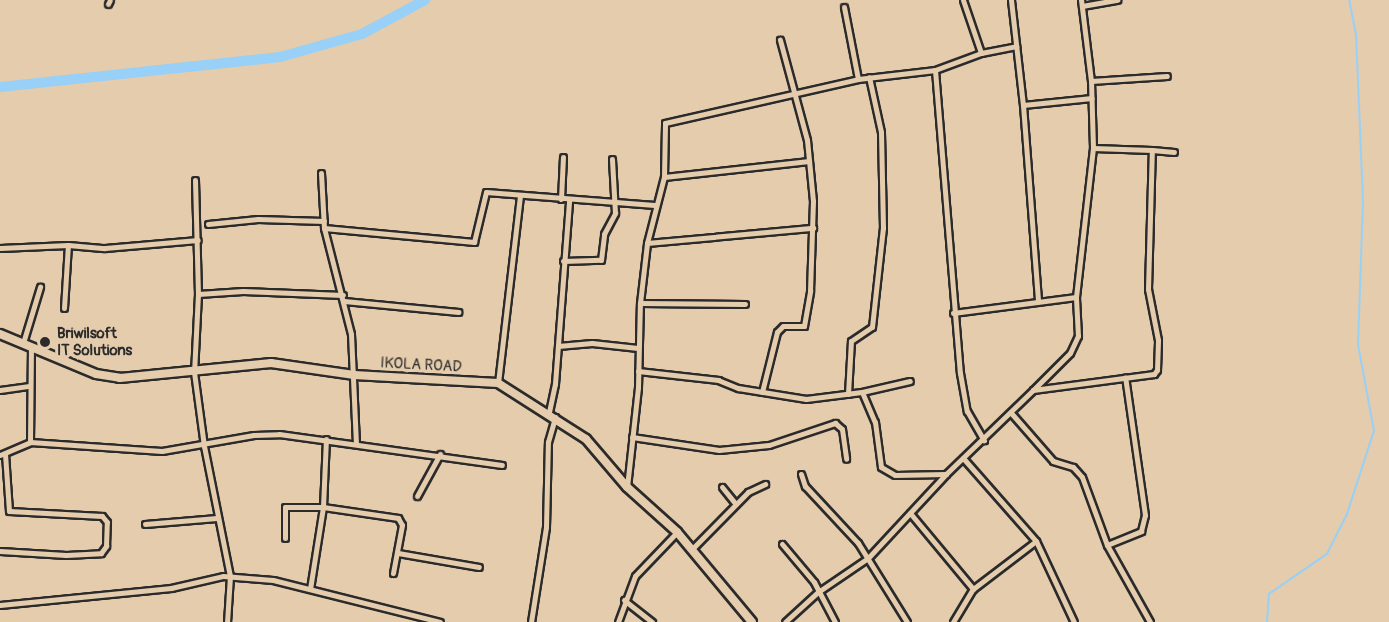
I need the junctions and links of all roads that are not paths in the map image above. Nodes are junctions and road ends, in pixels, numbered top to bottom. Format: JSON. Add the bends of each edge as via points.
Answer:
{"nodes":[{"id":1,"x":963,"y":0,"type":"edge"},
{"id":2,"x":1011,"y":0,"type":"edge"},
{"id":3,"x":1117,"y":0,"type":"edge"},
{"id":4,"x":1082,"y":3,"type":"edge"},
{"id":5,"x":844,"y":7,"type":"dead end"},
{"id":6,"x":780,"y":40,"type":"dead end"},
{"id":7,"x":1016,"y":46,"type":"junction"},
{"id":8,"x":981,"y":53,"type":"junction"},
{"id":9,"x":935,"y":70,"type":"junction"},
{"id":10,"x":1167,"y":76,"type":"dead end"},
{"id":11,"x":869,"y":77,"type":"junction"},
{"id":12,"x":858,"y":79,"type":"junction"},
{"id":13,"x":1091,"y":81,"type":"junction"},
{"id":14,"x":794,"y":95,"type":"junction"},
{"id":15,"x":1092,"y":98,"type":"junction"},
{"id":16,"x":1023,"y":105,"type":"junction"},
{"id":17,"x":1093,"y":148,"type":"junction"},
{"id":18,"x":1152,"y":150,"type":"junction"},
{"id":19,"x":1174,"y":152,"type":"dead end"},
{"id":20,"x":563,"y":157,"type":"dead end"},
{"id":21,"x":612,"y":159,"type":"dead end"},
{"id":22,"x":809,"y":161,"type":"junction"},
{"id":23,"x":321,"y":173,"type":"dead end"},
{"id":24,"x":664,"y":177,"type":"junction"},
{"id":25,"x":195,"y":180,"type":"dead end"},
{"id":26,"x":520,"y":196,"type":"junction"},
{"id":27,"x":561,"y":199,"type":"junction"},
{"id":28,"x":569,"y":200,"type":"junction"},
{"id":29,"x":613,"y":203,"type":"junction"},
{"id":30,"x":655,"y":205,"type":"junction"},
{"id":31,"x":324,"y":221,"type":"junction"},
{"id":32,"x":208,"y":224,"type":"dead end"},
{"id":33,"x":324,"y":228,"type":"junction"},
{"id":34,"x":813,"y":228,"type":"junction"},
{"id":35,"x":198,"y":240,"type":"junction"},
{"id":36,"x":647,"y":243,"type":"junction"},
{"id":37,"x":68,"y":244,"type":"junction"},
{"id":38,"x":0,"y":248,"type":"edge"},
{"id":39,"x":563,"y":261,"type":"junction"},
{"id":40,"x":40,"y":287,"type":"dead end"},
{"id":41,"x":198,"y":294,"type":"junction"},
{"id":42,"x":1076,"y":297,"type":"junction"},
{"id":43,"x":343,"y":298,"type":"junction"},
{"id":44,"x":1038,"y":301,"type":"junction"},
{"id":45,"x":640,"y":303,"type":"junction"},
{"id":46,"x":745,"y":304,"type":"dead end"},
{"id":47,"x":64,"y":308,"type":"dead end"},
{"id":48,"x":458,"y":312,"type":"dead end"},
{"id":49,"x":953,"y":313,"type":"junction"},
{"id":50,"x":0,"y":334,"type":"edge"},
{"id":51,"x":27,"y":345,"type":"junction"},
{"id":52,"x":558,"y":345,"type":"junction"},
{"id":53,"x":638,"y":348,"type":"junction"},
{"id":54,"x":638,"y":371,"type":"junction"},
{"id":55,"x":194,"y":372,"type":"junction"},
{"id":56,"x":354,"y":375,"type":"junction"},
{"id":57,"x":1125,"y":377,"type":"junction"},
{"id":58,"x":910,"y":381,"type":"dead end"},
{"id":59,"x":498,"y":383,"type":"junction"},
{"id":60,"x":28,"y":386,"type":"junction"},
{"id":61,"x":0,"y":390,"type":"edge"},
{"id":62,"x":1033,"y":390,"type":"junction"},
{"id":63,"x":762,"y":392,"type":"junction"},
{"id":64,"x":862,"y":392,"type":"junction"},
{"id":65,"x":848,"y":394,"type":"junction"},
{"id":66,"x":552,"y":414,"type":"junction"},
{"id":67,"x":1012,"y":414,"type":"junction"},
{"id":68,"x":632,"y":437,"type":"junction"},
{"id":69,"x":326,"y":439,"type":"junction"},
{"id":70,"x":984,"y":440,"type":"junction"},
{"id":71,"x":30,"y":442,"type":"junction"},
{"id":72,"x":356,"y":444,"type":"junction"},
{"id":73,"x":204,"y":446,"type":"junction"},
{"id":74,"x":3,"y":454,"type":"edge"},
{"id":75,"x":440,"y":454,"type":"junction"},
{"id":76,"x":963,"y":458,"type":"junction"},
{"id":77,"x":846,"y":459,"type":"dead end"},
{"id":78,"x":502,"y":465,"type":"dead end"},
{"id":79,"x":801,"y":474,"type":"dead end"},
{"id":80,"x":946,"y":474,"type":"junction"},
{"id":81,"x":765,"y":484,"type":"dead end"},
{"id":82,"x":627,"y":486,"type":"junction"},
{"id":83,"x":722,"y":487,"type":"dead end"},
{"id":84,"x":417,"y":496,"type":"dead end"},
{"id":85,"x":736,"y":504,"type":"junction"},
{"id":86,"x":323,"y":507,"type":"junction"},
{"id":87,"x":910,"y":513,"type":"junction"},
{"id":88,"x":217,"y":518,"type":"junction"},
{"id":89,"x":145,"y":524,"type":"dead end"},
{"id":90,"x":677,"y":532,"type":"junction"},
{"id":91,"x":285,"y":538,"type":"dead end"},
{"id":92,"x":1036,"y":541,"type":"junction"},
{"id":93,"x":782,"y":544,"type":"dead end"},
{"id":94,"x":1107,"y":545,"type":"junction"},
{"id":95,"x":692,"y":549,"type":"junction"},
{"id":96,"x":0,"y":550,"type":"edge"},
{"id":97,"x":398,"y":553,"type":"junction"},
{"id":98,"x":868,"y":558,"type":"junction"},
{"id":99,"x":479,"y":567,"type":"dead end"},
{"id":100,"x":393,"y":573,"type":"dead end"},
{"id":101,"x":230,"y":576,"type":"junction"},
{"id":102,"x":310,"y":589,"type":"junction"},
{"id":103,"x":973,"y":589,"type":"junction"},
{"id":104,"x":818,"y":592,"type":"junction"},
{"id":105,"x":624,"y":600,"type":"junction"},
{"id":106,"x":0,"y":605,"type":"edge"},
{"id":107,"x":227,"y":622,"type":"edge"},
{"id":108,"x":440,"y":622,"type":"edge"},
{"id":109,"x":531,"y":622,"type":"edge"},
{"id":110,"x":618,"y":622,"type":"edge"},
{"id":111,"x":652,"y":622,"type":"edge"},
{"id":112,"x":752,"y":622,"type":"edge"},
{"id":113,"x":785,"y":622,"type":"edge"},
{"id":114,"x":835,"y":622,"type":"edge"},
{"id":115,"x":907,"y":622,"type":"edge"},
{"id":116,"x":953,"y":622,"type":"edge"},
{"id":117,"x":1074,"y":622,"type":"edge"},
{"id":118,"x":1150,"y":622,"type":"edge"}],
"edges":[{"from":1,"to":8,"type":"street"},
{"from":2,"to":7,"type":"street"},
{"from":3,"to":4,"type":"street"},
{"from":4,"to":13,"type":"street"},
{"from":5,"to":12,"type":"street"},
{"from":6,"to":14,"type":"street"},
{"from":7,"to":8,"type":"street"},
{"from":7,"to":16,"type":"street"},
{"from":8,"to":9,"type":"street"},
{"from":9,"to":11,"type":"street"},
{"from":9,"to":49,"type":"street"},
{"from":10,"to":13,"type":"street"},
{"from":11,"to":12,"type":"street"},
{"from":11,"to":65,"type":"street","via":[[881,132],[883,228],[872,327],[851,341]]},
{"from":12,"to":14,"type":"street"},
{"from":13,"to":15,"type":"street"},
{"from":14,"to":22,"type":"street"},
{"from":14,"to":24,"type":"street","via":[[667,121],[663,127]]},
{"from":15,"to":16,"type":"street"},
{"from":15,"to":17,"type":"street"},
{"from":16,"to":44,"type":"street"},
{"from":17,"to":18,"type":"street"},
{"from":17,"to":42,"type":"street"},
{"from":18,"to":19,"type":"street"},
{"from":18,"to":57,"type":"street","via":[[1148,289],[1158,366],[1154,374]]},
{"from":20,"to":27,"type":"street"},
{"from":21,"to":29,"type":"street"},
{"from":22,"to":24,"type":"street"},
{"from":22,"to":34,"type":"street"},
{"from":23,"to":31,"type":"street"},
{"from":24,"to":30,"type":"street"},
{"from":25,"to":35,"type":"street"},
{"from":26,"to":27,"type":"street"},
{"from":26,"to":33,"type":"street","via":[[484,193],[478,239],[474,242]]},
{"from":26,"to":59,"type":"street"},
{"from":27,"to":28,"type":"street"},
{"from":28,"to":29,"type":"street"},
{"from":28,"to":39,"type":"street"},
{"from":29,"to":30,"type":"street"},
{"from":29,"to":39,"type":"street","via":[[615,213],[604,234],[601,260]]},
{"from":30,"to":36,"type":"street"},
{"from":31,"to":32,"type":"street","via":[[258,219]]},
{"from":31,"to":33,"type":"street"},
{"from":33,"to":43,"type":"street"},
{"from":34,"to":36,"type":"street"},
{"from":34,"to":63,"type":"street","via":[[807,320],[804,326],[783,327],[777,332]]},
{"from":35,"to":37,"type":"street","via":[[105,248]]},
{"from":35,"to":41,"type":"street"},
{"from":36,"to":45,"type":"street"},
{"from":37,"to":38,"type":"street"},
{"from":37,"to":47,"type":"street"},
{"from":39,"to":52,"type":"street"},
{"from":40,"to":51,"type":"street"},
{"from":41,"to":43,"type":"street","via":[[243,291]]},
{"from":41,"to":55,"type":"street"},
{"from":42,"to":44,"type":"street"},
{"from":42,"to":62,"type":"street","via":[[1080,314],[1074,346]]},
{"from":43,"to":48,"type":"street"},
{"from":43,"to":56,"type":"street"},
{"from":44,"to":49,"type":"street"},
{"from":45,"to":46,"type":"street"},
{"from":45,"to":53,"type":"street"},
{"from":49,"to":70,"type":"street","via":[[967,411]]},
{"from":50,"to":51,"type":"street","name":"IKOLA ROAD"},
{"from":51,"to":55,"type":"street","name":"IKOLA ROAD","via":[[96,374],[120,378]]},
{"from":51,"to":60,"type":"street"},
{"from":52,"to":53,"type":"street","via":[[592,343]]},
{"from":52,"to":66,"type":"street"},
{"from":53,"to":54,"type":"street"},
{"from":54,"to":63,"type":"street","via":[[718,380]]},
{"from":54,"to":68,"type":"street"},
{"from":55,"to":56,"type":"street","name":"IKOLA ROAD","via":[[271,363]]},
{"from":55,"to":73,"type":"street"},
{"from":56,"to":59,"type":"street","name":"IKOLA ROAD"},
{"from":56,"to":72,"type":"street"},
{"from":57,"to":62,"type":"street"},
{"from":57,"to":94,"type":"street","via":[[1145,515],[1141,531]]},
{"from":58,"to":64,"type":"street"},
{"from":59,"to":66,"type":"street","name":"IKOLA ROAD"},
{"from":60,"to":61,"type":"street"},
{"from":60,"to":71,"type":"street"},
{"from":62,"to":67,"type":"street"},
{"from":63,"to":65,"type":"street","via":[[807,399]]},
{"from":64,"to":65,"type":"street"},
{"from":64,"to":80,"type":"street","via":[[875,422],[880,467],[895,476]]},
{"from":66,"to":82,"type":"street","name":"IKOLA ROAD","via":[[586,439]]},
{"from":66,"to":109,"type":"street","via":[[546,527]]},
{"from":67,"to":70,"type":"street"},
{"from":67,"to":94,"type":"street","via":[[1053,461],[1078,472]]},
{"from":68,"to":77,"type":"street","via":[[719,450],[769,445],[835,423],[842,429]]},
{"from":68,"to":82,"type":"street"},
{"from":69,"to":72,"type":"street"},
{"from":69,"to":73,"type":"street","via":[[254,435]]},
{"from":69,"to":86,"type":"street"},
{"from":70,"to":76,"type":"street"},
{"from":71,"to":73,"type":"street","via":[[162,451]]},
{"from":71,"to":74,"type":"street"},
{"from":72,"to":75,"type":"street"},
{"from":73,"to":88,"type":"street"},
{"from":74,"to":96,"type":"street","via":[[9,511],[102,516],[107,522],[106,546],[101,553],[66,555]]},
{"from":75,"to":78,"type":"street"},
{"from":75,"to":84,"type":"street"},
{"from":76,"to":80,"type":"street"},
{"from":76,"to":92,"type":"street"},
{"from":79,"to":98,"type":"street","via":[[806,486],[831,510]]},
{"from":80,"to":87,"type":"street"},
{"from":81,"to":85,"type":"street","via":[[748,492]]},
{"from":82,"to":90,"type":"street","name":"IKOLA ROAD"},
{"from":83,"to":85,"type":"street"},
{"from":85,"to":95,"type":"street"},
{"from":86,"to":91,"type":"street","via":[[284,508]]},
{"from":86,"to":97,"type":"street","via":[[403,520]]},
{"from":86,"to":102,"type":"street"},
{"from":87,"to":98,"type":"street"},
{"from":87,"to":103,"type":"street"},
{"from":88,"to":89,"type":"street"},
{"from":88,"to":101,"type":"street"},
{"from":90,"to":95,"type":"street","name":"IKOLA ROAD"},
{"from":90,"to":105,"type":"street","via":[[642,566]]},
{"from":92,"to":103,"type":"street"},
{"from":92,"to":117,"type":"street"},
{"from":93,"to":104,"type":"street"},
{"from":94,"to":118,"type":"street"},
{"from":95,"to":112,"type":"street","name":"IKOLA ROAD"},
{"from":97,"to":99,"type":"street"},
{"from":97,"to":100,"type":"street"},
{"from":98,"to":104,"type":"street"},
{"from":98,"to":115,"type":"street"},
{"from":101,"to":102,"type":"street"},
{"from":101,"to":106,"type":"street","via":[[199,579],[171,588]]},
{"from":101,"to":107,"type":"street"},
{"from":102,"to":108,"type":"street"},
{"from":103,"to":116,"type":"street","via":[[972,597]]},
{"from":104,"to":113,"type":"street"},
{"from":104,"to":114,"type":"street"},
{"from":105,"to":110,"type":"street"},
{"from":105,"to":111,"type":"street"}]}
